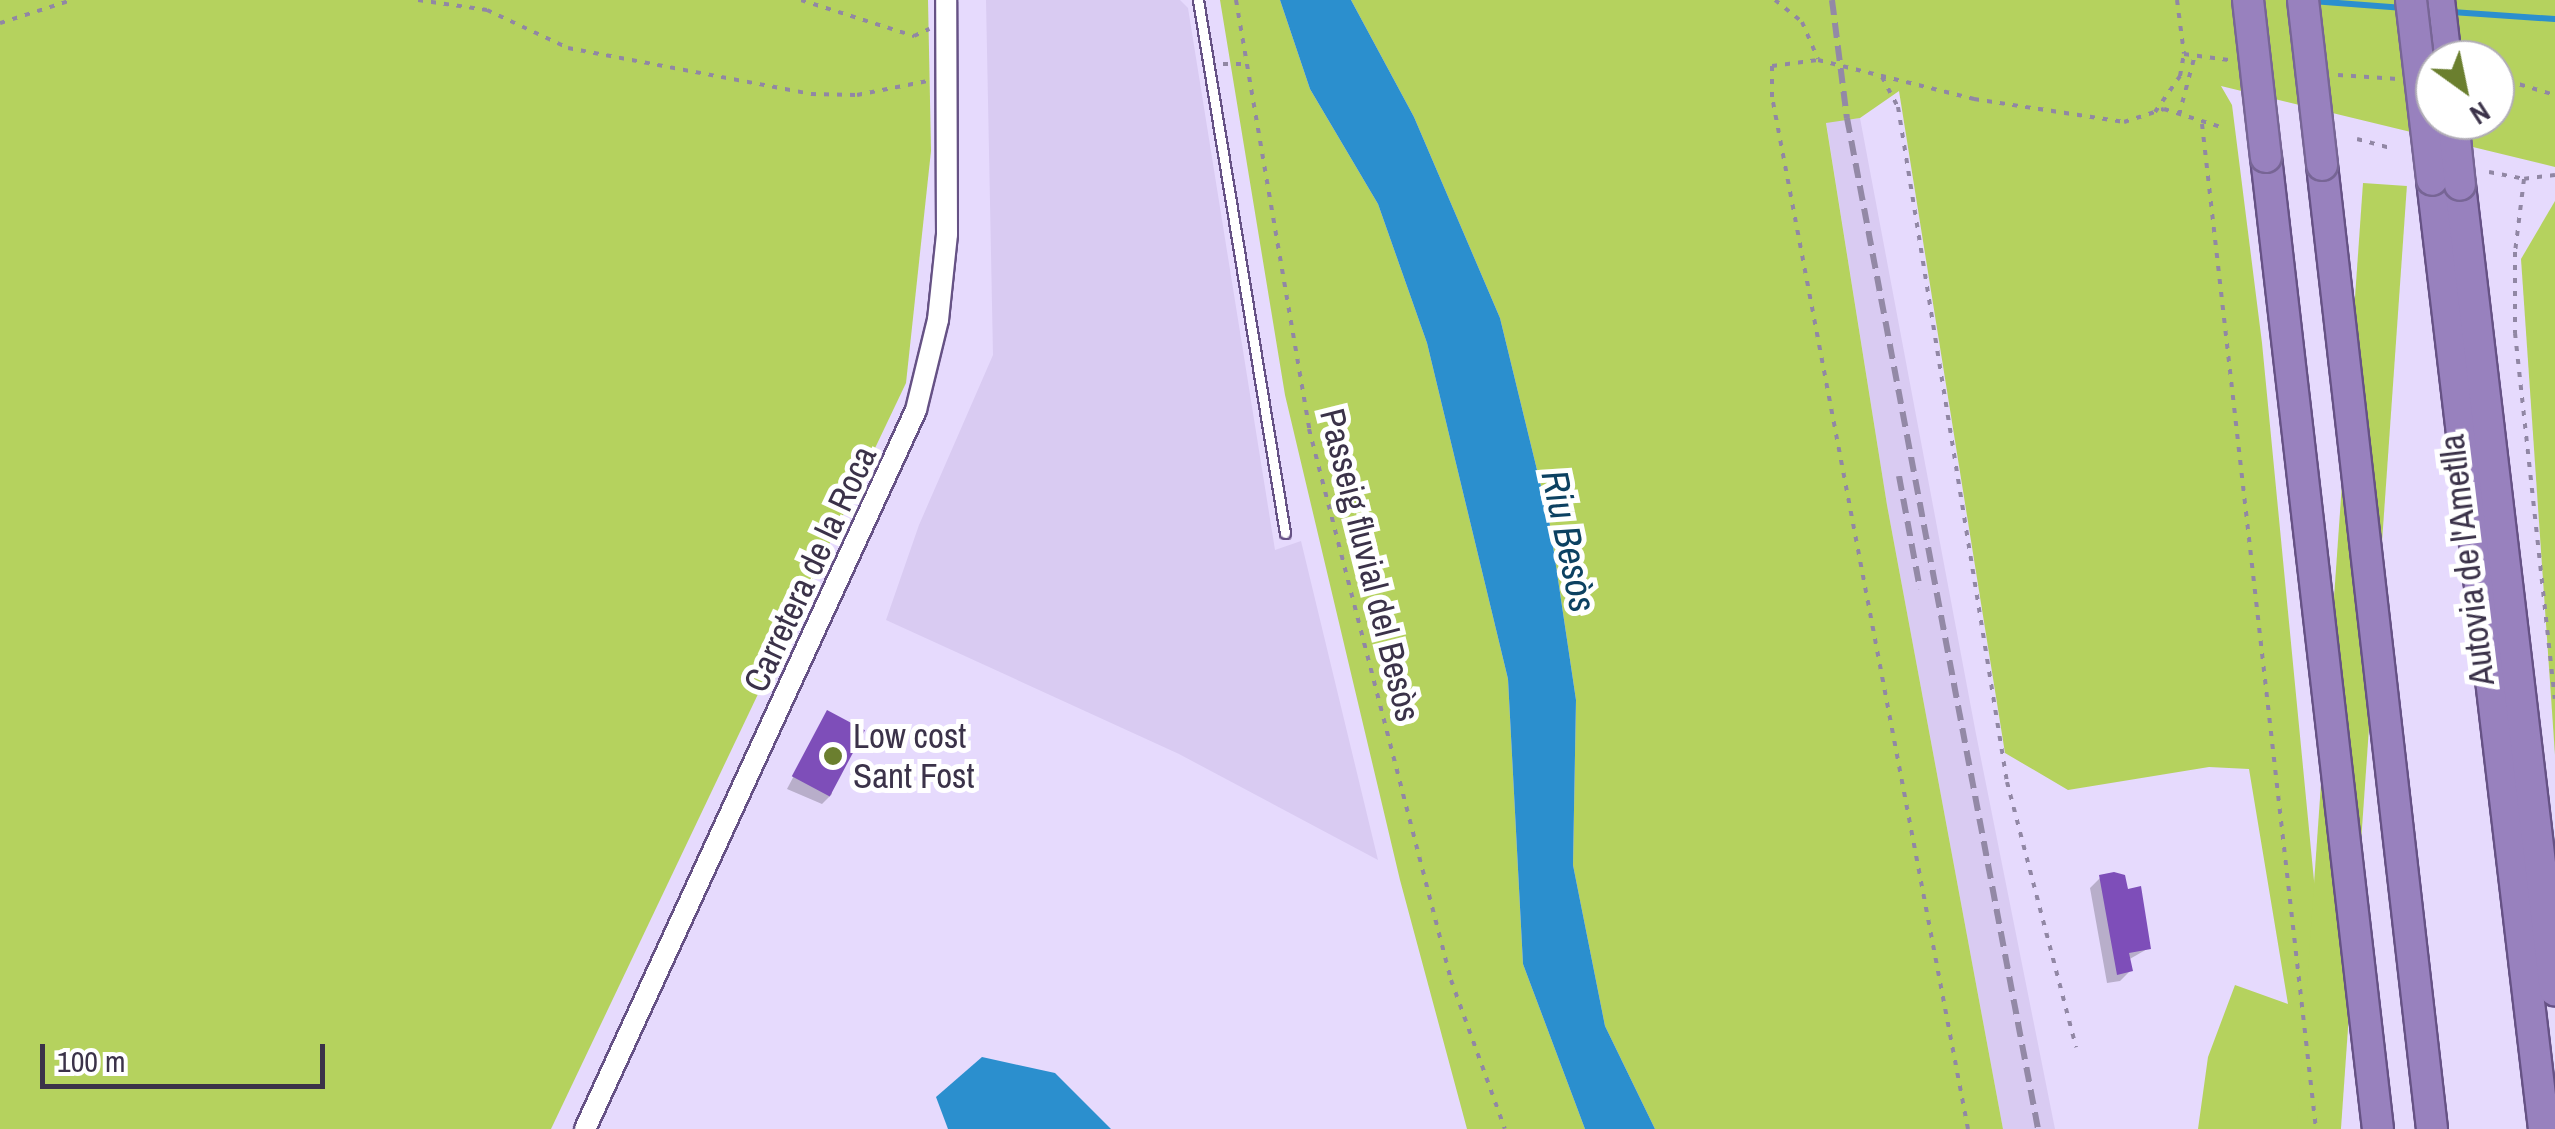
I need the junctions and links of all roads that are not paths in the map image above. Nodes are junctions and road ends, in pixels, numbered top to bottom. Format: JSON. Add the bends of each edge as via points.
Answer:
{"nodes":[{"id":1,"x":1198,"y":0,"type":"edge"},
{"id":2,"x":2248,"y":0,"type":"edge"},
{"id":3,"x":2303,"y":0,"type":"edge"},
{"id":4,"x":2411,"y":0,"type":"edge"},
{"id":5,"x":2438,"y":0,"type":"edge"},
{"id":6,"x":946,"y":10,"type":"edge"},
{"id":7,"x":2443,"y":40,"type":"edge"},
{"id":8,"x":2451,"y":140,"type":"edge"},
{"id":9,"x":2446,"y":183,"type":"junction"},
{"id":10,"x":1285,"y":533,"type":"dead end"},
{"id":11,"x":2542,"y":995,"type":"edge"},
{"id":12,"x":2368,"y":1042,"type":"junction"},
{"id":13,"x":585,"y":1129,"type":"edge"},
{"id":14,"x":2368,"y":1129,"type":"edge"},
{"id":15,"x":2378,"y":1129,"type":"edge"},
{"id":16,"x":2432,"y":1129,"type":"edge"},
{"id":17,"x":2529,"y":1129,"type":"edge"},
{"id":18,"x":2544,"y":1129,"type":"edge"}],
"edges":[{"from":1,"to":10,"type":"lane"},
{"from":2,"to":12,"type":"highway","bridge":true},
{"from":3,"to":16,"type":"highway","bridge":true},
{"from":4,"to":9,"type":"highway","bridge":true},
{"from":5,"to":7,"type":"highway"},
{"from":6,"to":13,"type":"street","name":"Carretera de la Roca","via":[[944,284],[916,410]]},
{"from":8,"to":9,"type":"highway","name":"Autovia de l'Ametlla","bridge":true},
{"from":9,"to":11,"type":"highway","name":"Autovia de l'Ametlla"},
{"from":11,"to":17,"type":"highway"},
{"from":11,"to":18,"type":"highway"},
{"from":12,"to":14,"type":"highway"},
{"from":12,"to":15,"type":"highway"}]}
